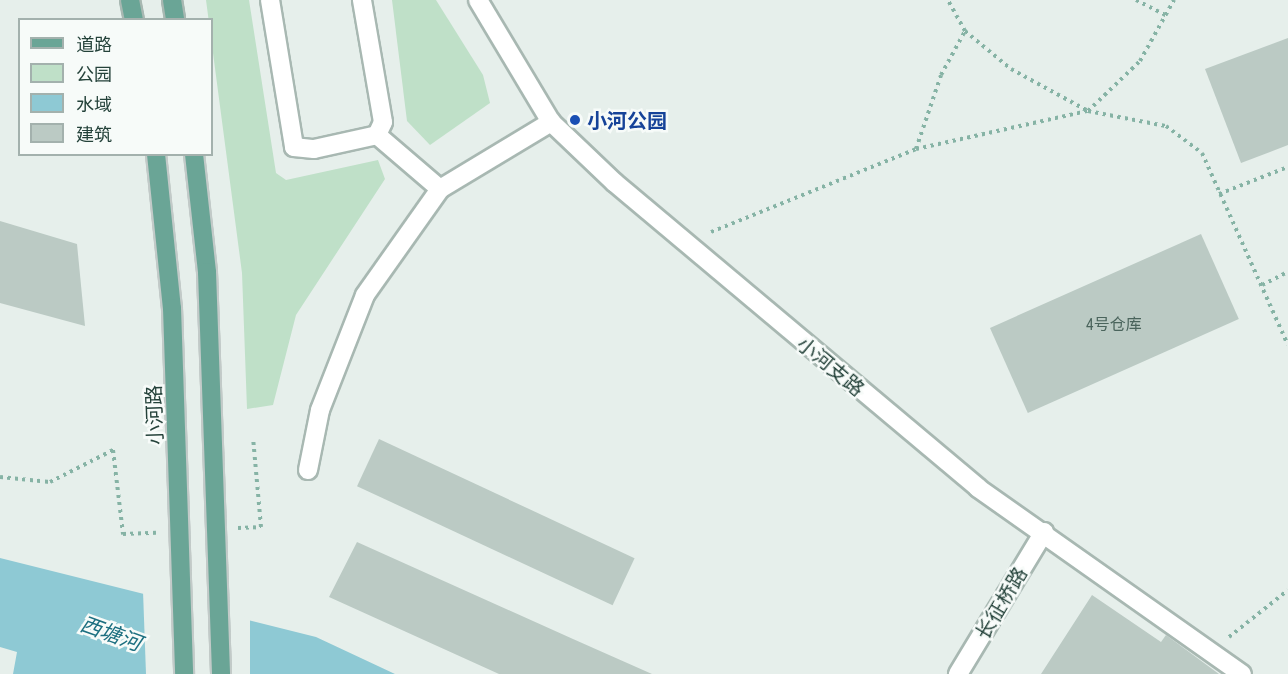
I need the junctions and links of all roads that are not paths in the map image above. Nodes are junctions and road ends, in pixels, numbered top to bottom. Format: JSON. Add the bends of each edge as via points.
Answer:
{"nodes":[{"id":1,"x":130,"y":0,"type":"edge"},
{"id":2,"x":172,"y":0,"type":"edge"},
{"id":3,"x":270,"y":0,"type":"edge"},
{"id":4,"x":362,"y":0,"type":"edge"},
{"id":5,"x":478,"y":0,"type":"edge"},
{"id":6,"x":134,"y":18,"type":"edge"},
{"id":7,"x":175,"y":18,"type":"edge"},
{"id":8,"x":551,"y":122,"type":"junction"},
{"id":9,"x":377,"y":135,"type":"junction"},
{"id":10,"x":156,"y":156,"type":"edge"},
{"id":11,"x":194,"y":156,"type":"edge"},
{"id":12,"x":440,"y":189,"type":"junction"},
{"id":13,"x":308,"y":470,"type":"dead end"},
{"id":14,"x":1044,"y":532,"type":"junction"},
{"id":15,"x":184,"y":674,"type":"edge"},
{"id":16,"x":221,"y":674,"type":"edge"},
{"id":17,"x":958,"y":674,"type":"edge"},
{"id":18,"x":1242,"y":674,"type":"edge"}],
"edges":[{"from":1,"to":6,"type":"main road"},
{"from":2,"to":7,"type":"main road"},
{"from":3,"to":9,"type":"street","via":[[294,147],[314,150]]},
{"from":4,"to":9,"type":"street","via":[[383,122]]},
{"from":5,"to":8,"type":"street","name":"小河支路"},
{"from":8,"to":12,"type":"street"},
{"from":8,"to":14,"type":"street","name":"小河支路","via":[[684,243],[978,488]]},
{"from":9,"to":12,"type":"street"},
{"from":10,"to":15,"type":"main road","name":"小河路","bridge":true,"via":[[172,308]]},
{"from":11,"to":16,"type":"main road","bridge":true,"via":[[208,295]]},
{"from":12,"to":13,"type":"street","via":[[365,295],[320,410]]},
{"from":14,"to":17,"type":"street","name":"长征桥路"},
{"from":14,"to":18,"type":"street","name":"小河支路","via":[[1208,654]]}]}
